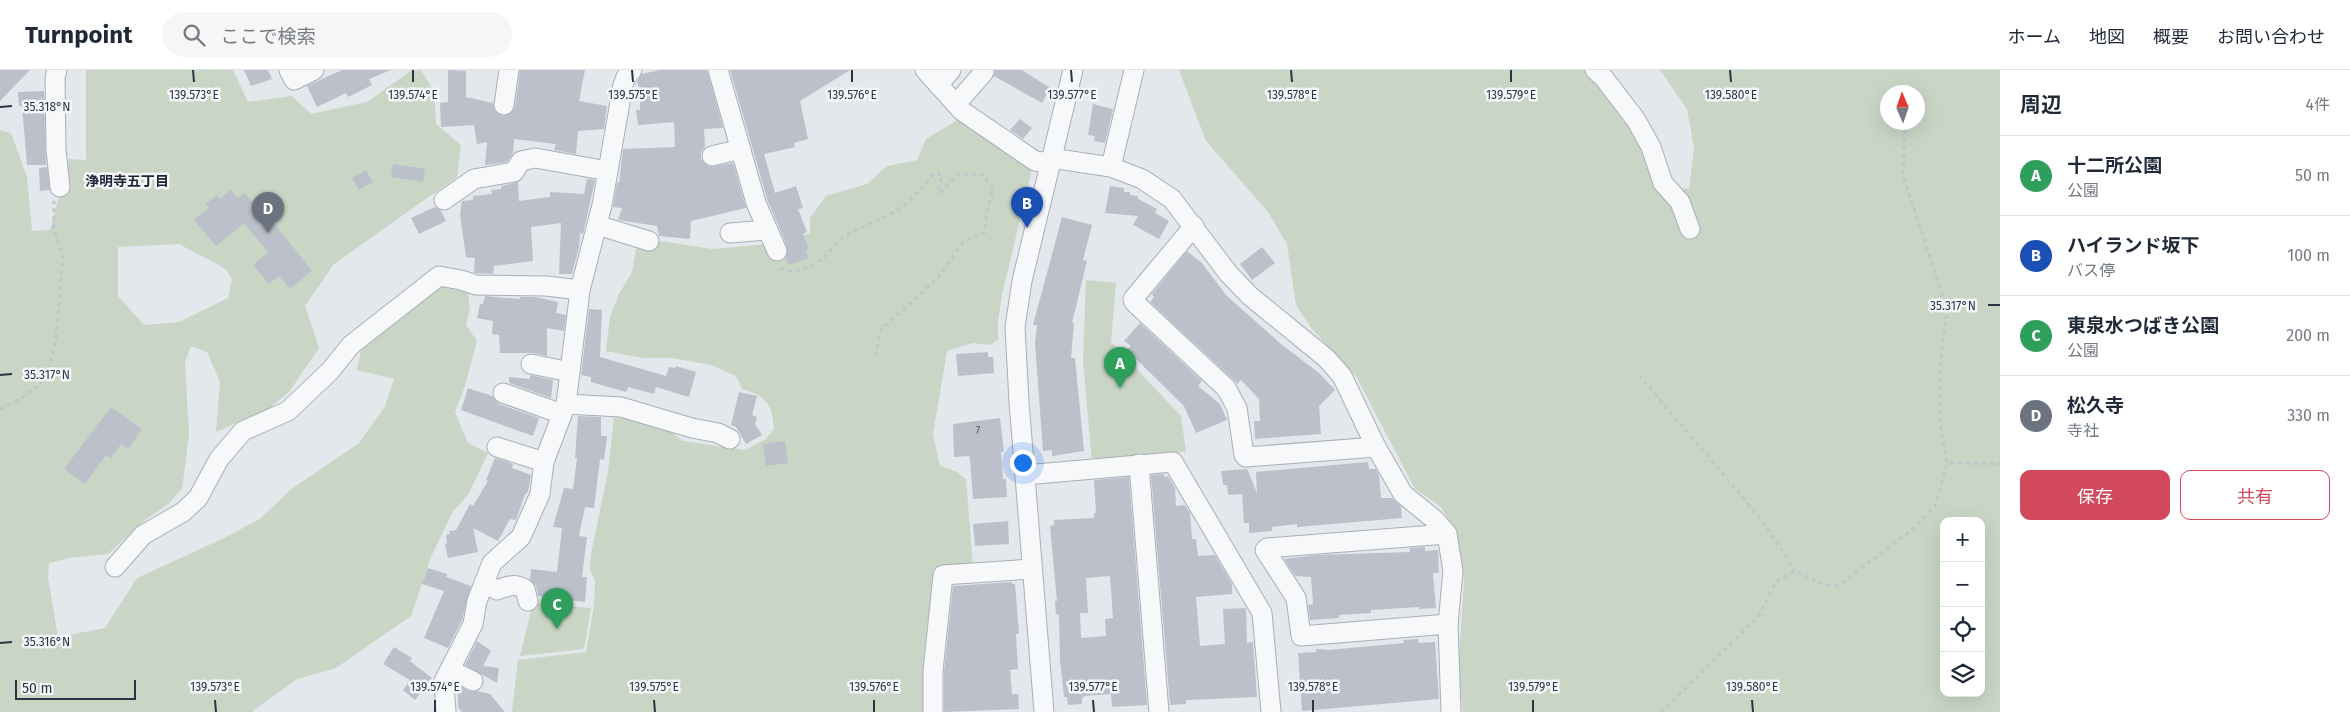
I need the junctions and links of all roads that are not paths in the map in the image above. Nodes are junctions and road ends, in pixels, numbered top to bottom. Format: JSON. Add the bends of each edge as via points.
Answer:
{"nodes":[{"id":1,"x":58,"y":70,"type":"edge"},
{"id":2,"x":288,"y":70,"type":"edge"},
{"id":3,"x":314,"y":70,"type":"edge"},
{"id":4,"x":510,"y":70,"type":"edge"},
{"id":5,"x":718,"y":70,"type":"edge"},
{"id":6,"x":925,"y":70,"type":"edge"},
{"id":7,"x":951,"y":70,"type":"edge"},
{"id":8,"x":1073,"y":70,"type":"edge"},
{"id":9,"x":1134,"y":70,"type":"edge"},
{"id":10,"x":1594,"y":70,"type":"edge"},
{"id":11,"x":626,"y":72,"type":"edge"},
{"id":12,"x":984,"y":72,"type":"dead end"},
{"id":13,"x":938,"y":85,"type":"junction"},
{"id":14,"x":956,"y":104,"type":"junction"},
{"id":15,"x":504,"y":105,"type":"dead end"},
{"id":16,"x":741,"y":149,"type":"junction"},
{"id":17,"x":712,"y":156,"type":"dead end"},
{"id":18,"x":1051,"y":161,"type":"junction"},
{"id":19,"x":1111,"y":167,"type":"junction"},
{"id":20,"x":608,"y":171,"type":"junction"},
{"id":21,"x":60,"y":187,"type":"road end"},
{"id":22,"x":444,"y":200,"type":"dead end"},
{"id":23,"x":597,"y":225,"type":"junction"},
{"id":24,"x":1194,"y":226,"type":"junction"},
{"id":25,"x":1690,"y":229,"type":"dead end"},
{"id":26,"x":768,"y":230,"type":"junction"},
{"id":27,"x":730,"y":233,"type":"dead end"},
{"id":28,"x":649,"y":240,"type":"dead end"},
{"id":29,"x":776,"y":250,"type":"road end"},
{"id":30,"x":580,"y":290,"type":"junction"},
{"id":31,"x":531,"y":364,"type":"dead end"},
{"id":32,"x":570,"y":372,"type":"junction"},
{"id":33,"x":503,"y":393,"type":"dead end"},
{"id":34,"x":564,"y":409,"type":"junction"},
{"id":35,"x":730,"y":440,"type":"dead end"},
{"id":36,"x":497,"y":447,"type":"dead end"},
{"id":37,"x":1376,"y":447,"type":"junction"},
{"id":38,"x":544,"y":462,"type":"junction"},
{"id":39,"x":1139,"y":464,"type":"junction"},
{"id":40,"x":1026,"y":475,"type":"junction"},
{"id":41,"x":1447,"y":534,"type":"junction"},
{"id":42,"x":115,"y":567,"type":"dead end"},
{"id":43,"x":1032,"y":569,"type":"junction"},
{"id":44,"x":484,"y":583,"type":"junction"},
{"id":45,"x":528,"y":601,"type":"dead end"},
{"id":46,"x":1448,"y":624,"type":"junction"},
{"id":47,"x":450,"y":670,"type":"junction"},
{"id":48,"x":472,"y":681,"type":"dead end"},
{"id":49,"x":446,"y":712,"type":"edge"},
{"id":50,"x":933,"y":712,"type":"edge"},
{"id":51,"x":1044,"y":712,"type":"edge"},
{"id":52,"x":1159,"y":712,"type":"edge"},
{"id":53,"x":1271,"y":712,"type":"edge"},
{"id":54,"x":1451,"y":712,"type":"edge"}],
"edges":[{"from":1,"to":21,"type":"street","via":[[55,78],[56,150]]},
{"from":2,"to":3,"type":"street","via":[[294,80]]},
{"from":4,"to":15,"type":"street"},
{"from":5,"to":16,"type":"street"},
{"from":6,"to":13,"type":"street"},
{"from":7,"to":13,"type":"street"},
{"from":8,"to":18,"type":"street"},
{"from":9,"to":19,"type":"street"},
{"from":10,"to":25,"type":"street","via":[[1604,78],[1636,120],[1651,147],[1664,183],[1680,202]]},
{"from":11,"to":20,"type":"street"},
{"from":12,"to":14,"type":"street"},
{"from":13,"to":14,"type":"street"},
{"from":14,"to":18,"type":"street","via":[[1035,161]]},
{"from":16,"to":17,"type":"street"},
{"from":16,"to":26,"type":"street","via":[[756,202]]},
{"from":18,"to":19,"type":"street"},
{"from":18,"to":40,"type":"street","via":[[1022,281],[1016,327],[1016,369]]},
{"from":19,"to":24,"type":"street","via":[[1142,179],[1172,199]]},
{"from":20,"to":22,"type":"street","via":[[535,158],[521,161],[514,172],[474,179]]},
{"from":20,"to":23,"type":"street"},
{"from":23,"to":28,"type":"street"},
{"from":23,"to":30,"type":"street"},
{"from":24,"to":37,"type":"street","via":[[1228,273],[1250,296],[1326,358],[1342,376]]},
{"from":24,"to":37,"type":"street","via":[[1133,299],[1226,388],[1237,408],[1244,455]]},
{"from":26,"to":27,"type":"street"},
{"from":26,"to":29,"type":"street"},
{"from":30,"to":32,"type":"street"},
{"from":30,"to":42,"type":"street","via":[[546,286],[476,286],[439,276],[351,345],[288,411],[243,431],[219,459],[198,498],[143,536]]},
{"from":31,"to":32,"type":"street"},
{"from":32,"to":34,"type":"street"},
{"from":33,"to":34,"type":"street"},
{"from":34,"to":35,"type":"street","via":[[621,407],[718,433]]},
{"from":34,"to":38,"type":"street"},
{"from":36,"to":38,"type":"street"},
{"from":37,"to":41,"type":"street","via":[[1403,494]]},
{"from":38,"to":44,"type":"street","via":[[540,494],[521,537],[492,564]]},
{"from":39,"to":40,"type":"street"},
{"from":39,"to":52,"type":"street"},
{"from":39,"to":53,"type":"street","via":[[1173,462],[1262,613]]},
{"from":40,"to":43,"type":"street"},
{"from":41,"to":46,"type":"street","via":[[1454,571]]},
{"from":41,"to":46,"type":"street","via":[[1265,550],[1296,598],[1300,636]]},
{"from":43,"to":50,"type":"street","via":[[943,575],[933,671]]},
{"from":43,"to":51,"type":"street"},
{"from":44,"to":45,"type":"street","via":[[497,590],[512,584],[519,586],[525,589]]},
{"from":44,"to":47,"type":"street","via":[[473,624]]},
{"from":46,"to":54,"type":"street"},
{"from":47,"to":48,"type":"street"},
{"from":47,"to":49,"type":"street","via":[[444,681]]}]}
